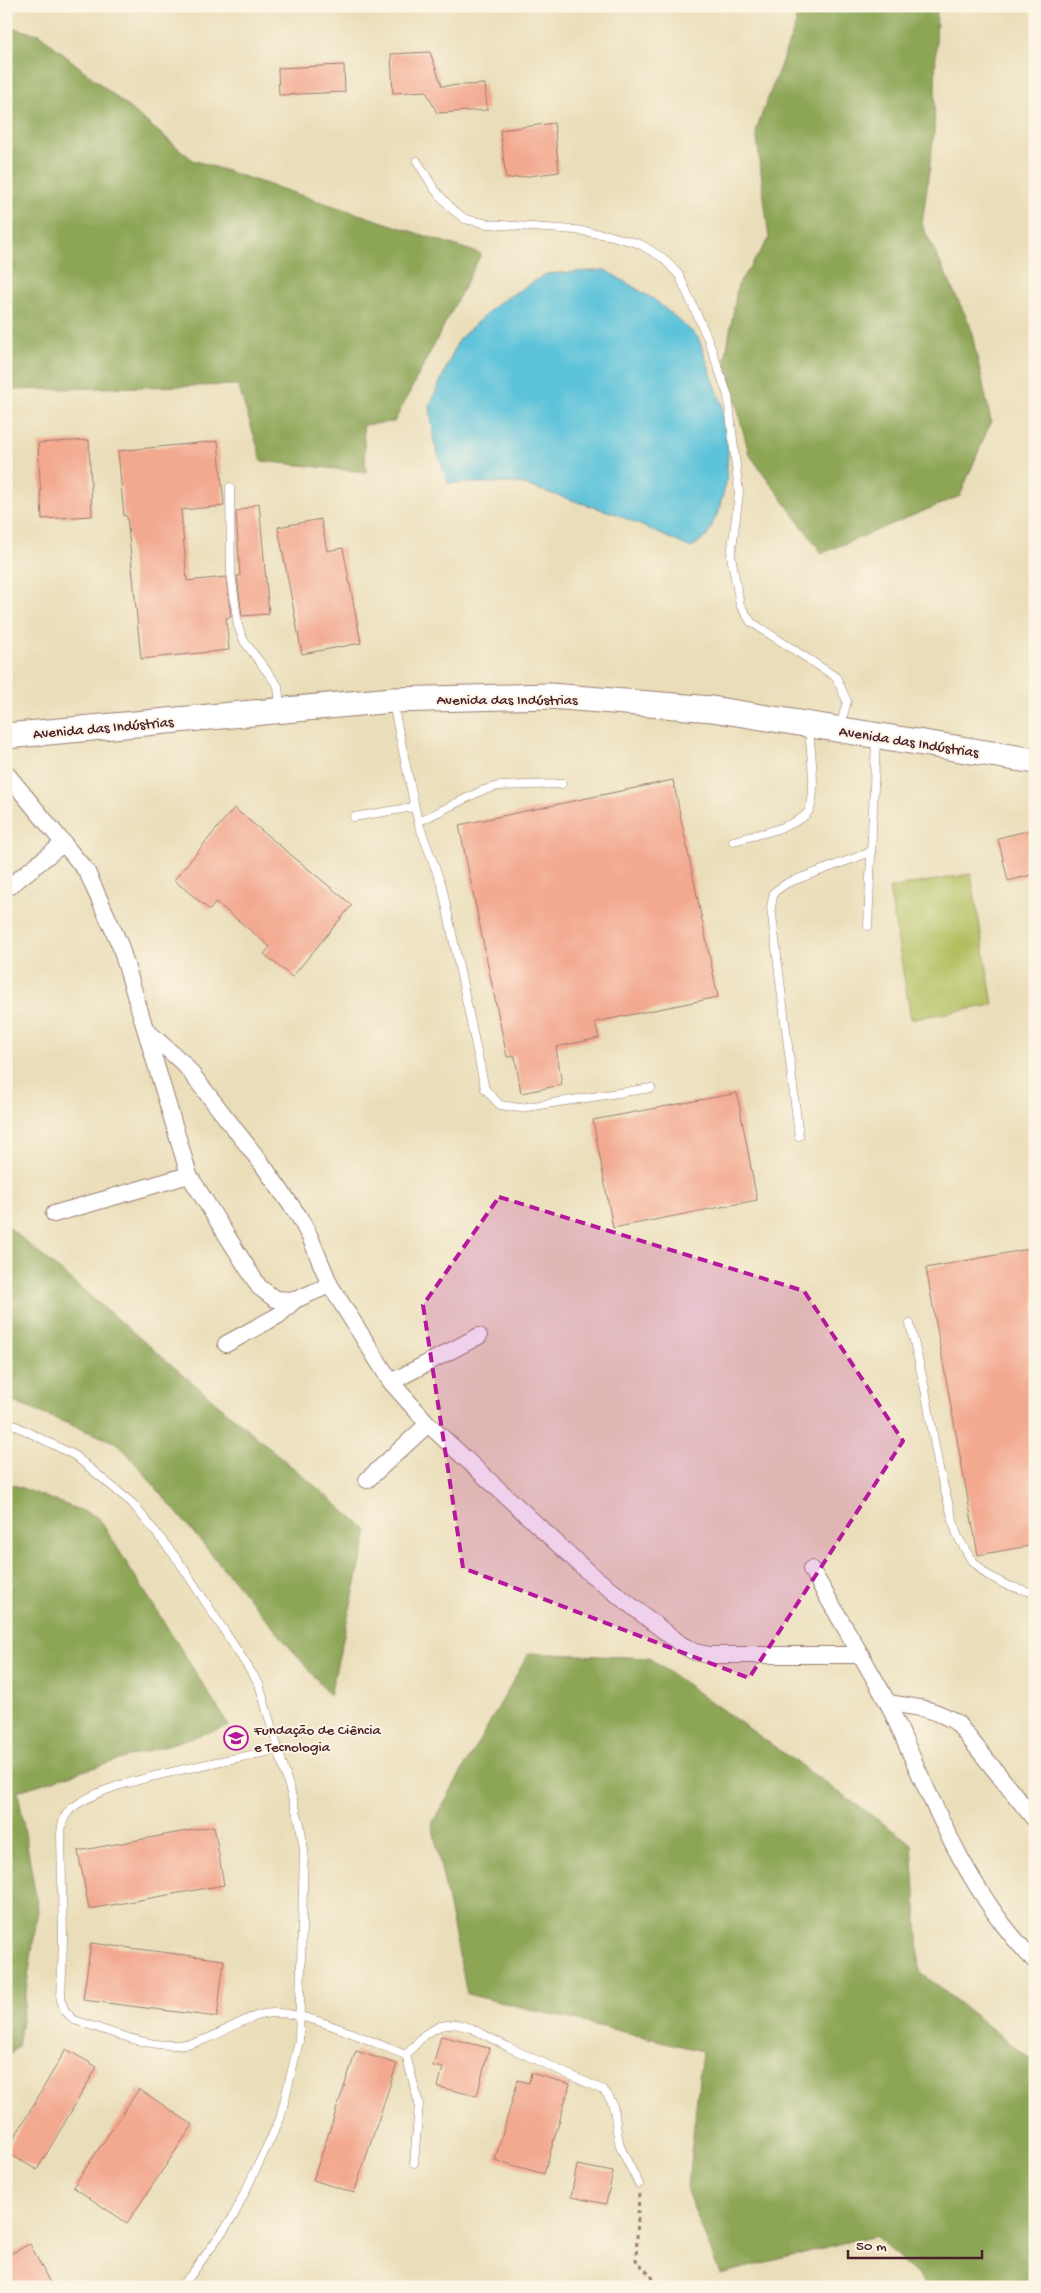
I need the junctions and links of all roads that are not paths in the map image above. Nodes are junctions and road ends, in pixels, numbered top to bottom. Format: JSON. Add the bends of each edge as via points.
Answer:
{"nodes":[{"id":1,"x":417,"y":162,"type":"dead end"},
{"id":2,"x":230,"y":487,"type":"dead end"},
{"id":3,"x":392,"y":700,"type":"junction"},
{"id":4,"x":281,"y":710,"type":"junction"},
{"id":5,"x":808,"y":724,"type":"junction"},
{"id":6,"x":840,"y":730,"type":"junction"},
{"id":7,"x":876,"y":735,"type":"junction"},
{"id":8,"x":6,"y":736,"type":"edge"},
{"id":9,"x":1035,"y":761,"type":"edge"},
{"id":10,"x":6,"y":773,"type":"edge"},
{"id":11,"x":562,"y":784,"type":"dead end"},
{"id":12,"x":414,"y":807,"type":"junction"},
{"id":13,"x":354,"y":817,"type":"dead end"},
{"id":14,"x":418,"y":822,"type":"junction"},
{"id":15,"x":734,"y":841,"type":"dead end"},
{"id":16,"x":64,"y":843,"type":"junction"},
{"id":17,"x":871,"y":852,"type":"junction"},
{"id":18,"x":6,"y":890,"type":"edge"},
{"id":19,"x":868,"y":926,"type":"dead end"},
{"id":20,"x":147,"y":1031,"type":"junction"},
{"id":21,"x":651,"y":1088,"type":"dead end"},
{"id":22,"x":799,"y":1136,"type":"dead end"},
{"id":23,"x":189,"y":1175,"type":"junction"},
{"id":24,"x":54,"y":1214,"type":"dead end"},
{"id":25,"x":330,"y":1285,"type":"junction"},
{"id":26,"x":295,"y":1300,"type":"junction"},
{"id":27,"x":910,"y":1324,"type":"dead end"},
{"id":28,"x":479,"y":1336,"type":"dead end"},
{"id":29,"x":226,"y":1344,"type":"dead end"},
{"id":30,"x":391,"y":1382,"type":"junction"},
{"id":31,"x":6,"y":1421,"type":"edge"},
{"id":32,"x":428,"y":1424,"type":"junction"},
{"id":33,"x":368,"y":1480,"type":"dead end"},
{"id":34,"x":811,"y":1568,"type":"dead end"},
{"id":35,"x":1035,"y":1594,"type":"edge"},
{"id":36,"x":861,"y":1655,"type":"junction"},
{"id":37,"x":888,"y":1703,"type":"junction"},
{"id":38,"x":278,"y":1750,"type":"junction"},
{"id":39,"x":1035,"y":1820,"type":"edge"},
{"id":40,"x":1035,"y":1961,"type":"edge"},
{"id":41,"x":300,"y":2015,"type":"junction"},
{"id":42,"x":406,"y":2055,"type":"junction"},
{"id":43,"x":414,"y":2163,"type":"dead end"},
{"id":44,"x":639,"y":2184,"type":"road end"},
{"id":45,"x":180,"y":2287,"type":"edge"}],
"edges":[{"from":1,"to":6,"type":"lane","via":[[435,190],[466,219],[488,224],[608,235],[640,244],[663,258],[679,275],[708,339],[728,396],[739,492],[731,556],[740,606],[751,622],[836,677],[847,701]]},
{"from":2,"to":4,"type":"lane","via":[[231,573],[238,626],[244,641],[278,686]]},
{"from":3,"to":4,"type":"main road","name":"Avenida das Indústrias"},
{"from":3,"to":5,"type":"main road","name":"Avenida das Indústrias","via":[[550,696],[712,709]]},
{"from":3,"to":12,"type":"lane"},
{"from":4,"to":8,"type":"main road","name":"Avenida das Indústrias"},
{"from":5,"to":6,"type":"main road","name":"Avenida das Indústrias"},
{"from":5,"to":15,"type":"lane","via":[[812,802],[807,813],[796,822]]},
{"from":6,"to":7,"type":"main road","name":"Avenida das Indústrias"},
{"from":7,"to":9,"type":"main road","name":"Avenida das Indústrias"},
{"from":7,"to":17,"type":"lane"},
{"from":10,"to":16,"type":"street"},
{"from":11,"to":14,"type":"lane","via":[[498,786],[481,790]]},
{"from":12,"to":13,"type":"lane"},
{"from":12,"to":14,"type":"lane"},
{"from":14,"to":21,"type":"lane","via":[[442,886],[486,1089],[500,1105],[520,1108]]},
{"from":16,"to":18,"type":"street"},
{"from":16,"to":20,"type":"street","via":[[86,872],[120,945]]},
{"from":17,"to":19,"type":"lane"},
{"from":17,"to":22,"type":"lane","via":[[774,892],[771,906]]},
{"from":20,"to":23,"type":"street"},
{"from":20,"to":25,"type":"street","via":[[184,1064],[262,1164],[298,1215]]},
{"from":23,"to":24,"type":"street"},
{"from":23,"to":26,"type":"street","via":[[258,1287],[275,1298]]},
{"from":25,"to":26,"type":"street"},
{"from":25,"to":30,"type":"street"},
{"from":26,"to":29,"type":"street","via":[[278,1315]]},
{"from":27,"to":35,"type":"lane","via":[[957,1535],[970,1558],[986,1574],[1006,1585]]},
{"from":28,"to":30,"type":"street"},
{"from":30,"to":32,"type":"street"},
{"from":31,"to":38,"type":"lane","via":[[74,1455],[132,1503],[178,1560],[259,1684]]},
{"from":32,"to":33,"type":"street"},
{"from":32,"to":36,"type":"street","via":[[588,1572],[695,1652],[710,1655]]},
{"from":34,"to":36,"type":"street"},
{"from":36,"to":37,"type":"street"},
{"from":37,"to":39,"type":"street","via":[[942,1713],[957,1723]]},
{"from":37,"to":40,"type":"street","via":[[939,1816],[986,1900],[1018,1945]]},
{"from":38,"to":41,"type":"lane","via":[[300,1824],[304,1850]]},
{"from":38,"to":41,"type":"lane","via":[[122,1784],[84,1801],[63,1818],[61,2000],[65,2011],[74,2020],[155,2045],[181,2046],[206,2040],[258,2015]]},
{"from":41,"to":42,"type":"lane"},
{"from":41,"to":45,"type":"lane","via":[[299,2041],[280,2119],[233,2217]]},
{"from":42,"to":43,"type":"lane","via":[[419,2104]]},
{"from":42,"to":44,"type":"lane","via":[[424,2035],[440,2026],[455,2024],[471,2028],[603,2090],[610,2096],[621,2147]]}]}
